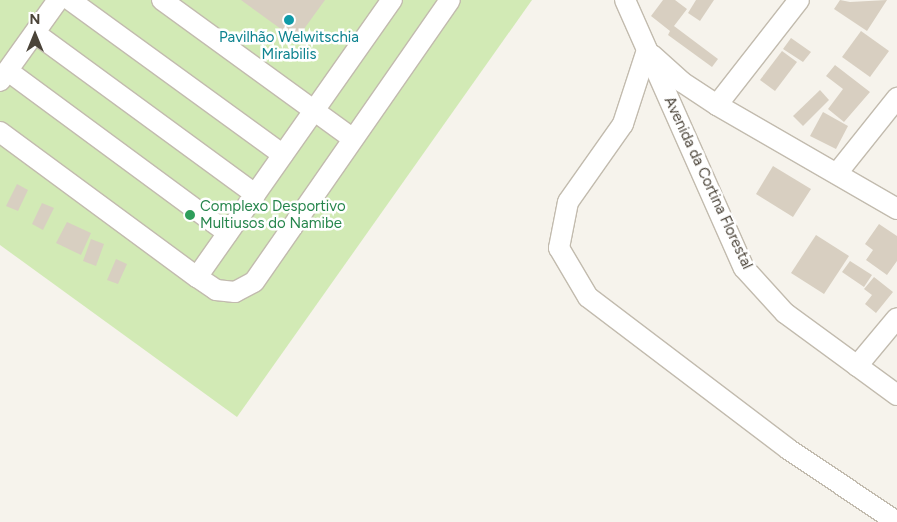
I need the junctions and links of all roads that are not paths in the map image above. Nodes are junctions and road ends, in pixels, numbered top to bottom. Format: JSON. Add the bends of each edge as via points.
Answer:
{"nodes":[{"id":1,"x":58,"y":0,"type":"edge"},
{"id":2,"x":70,"y":0,"type":"edge"},
{"id":3,"x":162,"y":0,"type":"edge"},
{"id":4,"x":392,"y":0,"type":"edge"},
{"id":5,"x":450,"y":0,"type":"edge"},
{"id":6,"x":625,"y":0,"type":"edge"},
{"id":7,"x":799,"y":0,"type":"edge"},
{"id":8,"x":35,"y":33,"type":"junction"},
{"id":9,"x":647,"y":50,"type":"junction"},
{"id":10,"x":4,"y":76,"type":"edge"},
{"id":11,"x":897,"y":98,"type":"edge"},
{"id":12,"x":717,"y":105,"type":"junction"},
{"id":13,"x":314,"y":110,"type":"junction"},
{"id":14,"x":0,"y":132,"type":"edge"},
{"id":15,"x":353,"y":139,"type":"junction"},
{"id":16,"x":283,"y":155,"type":"junction"},
{"id":17,"x":838,"y":172,"type":"junction"},
{"id":18,"x":256,"y":194,"type":"junction"},
{"id":19,"x":897,"y":209,"type":"edge"},
{"id":20,"x":228,"y":233,"type":"junction"},
{"id":21,"x":197,"y":277,"type":"junction"},
{"id":22,"x":897,"y":318,"type":"edge"},
{"id":23,"x":857,"y":366,"type":"junction"},
{"id":24,"x":897,"y":395,"type":"edge"},
{"id":25,"x":897,"y":522,"type":"edge"}],
"edges":[{"from":1,"to":8,"type":"street"},
{"from":2,"to":16,"type":"street"},
{"from":3,"to":13,"type":"street"},
{"from":4,"to":13,"type":"street"},
{"from":5,"to":15,"type":"street"},
{"from":6,"to":9,"type":"street","name":"Avenida da Cortina Florestal"},
{"from":7,"to":12,"type":"street"},
{"from":8,"to":10,"type":"street"},
{"from":8,"to":18,"type":"street"},
{"from":9,"to":12,"type":"street","via":[[682,82]]},
{"from":9,"to":23,"type":"street","name":"Avenida da Cortina Florestal","via":[[744,268],[785,313]]},
{"from":9,"to":25,"type":"street","via":[[623,124],[568,202],[559,248],[588,297],[788,449]]},
{"from":10,"to":20,"type":"street"},
{"from":11,"to":17,"type":"street"},
{"from":12,"to":17,"type":"street"},
{"from":13,"to":15,"type":"street"},
{"from":13,"to":16,"type":"street"},
{"from":14,"to":21,"type":"street"},
{"from":15,"to":21,"type":"street","via":[[254,282],[235,292],[216,290]]},
{"from":16,"to":18,"type":"street"},
{"from":17,"to":19,"type":"street"},
{"from":18,"to":20,"type":"street"},
{"from":20,"to":21,"type":"street"},
{"from":22,"to":23,"type":"street"},
{"from":23,"to":24,"type":"street","name":"Avenida da Cortina Florestal"}]}
